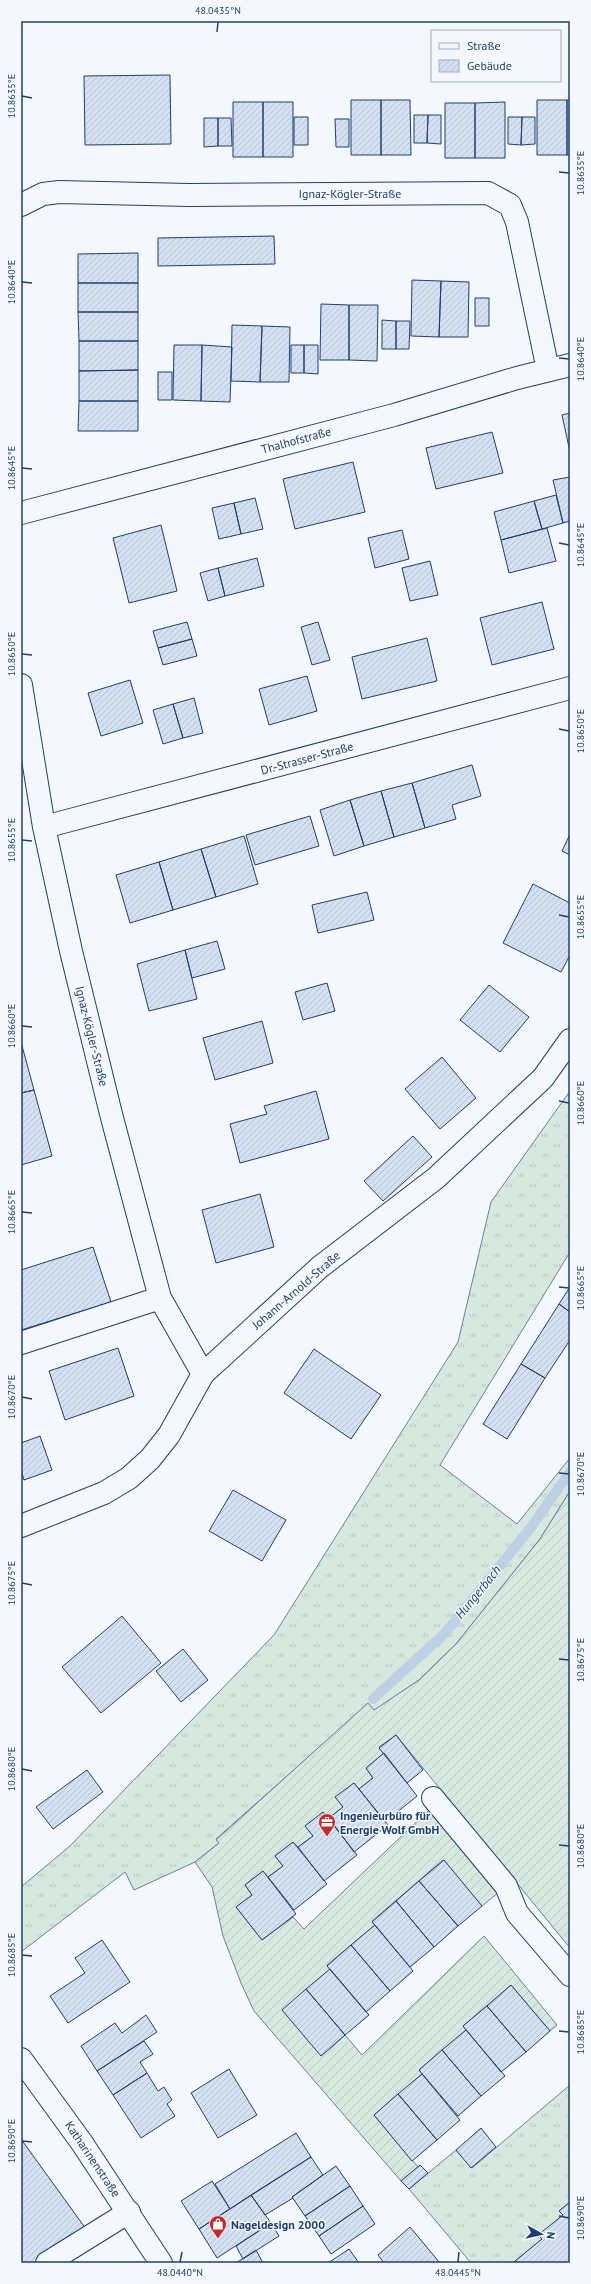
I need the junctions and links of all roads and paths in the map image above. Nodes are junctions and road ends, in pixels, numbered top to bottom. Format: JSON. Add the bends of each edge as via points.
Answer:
{"nodes":[{"id":1,"x":21,"y":205,"type":"edge"},
{"id":2,"x":570,"y":365,"type":"edge"},
{"id":3,"x":548,"y":370,"type":"junction"},
{"id":4,"x":21,"y":513,"type":"edge"},
{"id":5,"x":21,"y":685,"type":"edge"},
{"id":6,"x":570,"y":688,"type":"edge"},
{"id":7,"x":44,"y":826,"type":"junction"},
{"id":8,"x":570,"y":1040,"type":"edge"},
{"id":9,"x":160,"y":1298,"type":"junction"},
{"id":10,"x":21,"y":1343,"type":"edge"},
{"id":11,"x":203,"y":1374,"type":"junction"},
{"id":12,"x":21,"y":1526,"type":"edge"},
{"id":13,"x":433,"y":1798,"type":"dead end"},
{"id":14,"x":570,"y":1975,"type":"edge"},
{"id":15,"x":21,"y":2058,"type":"edge"},
{"id":16,"x":128,"y":2212,"type":"junction"},
{"id":17,"x":47,"y":2263,"type":"edge"},
{"id":18,"x":161,"y":2263,"type":"edge"}],
"edges":[{"from":1,"to":3,"type":"street","name":"Ignaz-Kögler-Straße","via":[[43,194],[59,192],[189,195],[488,193],[510,205],[517,222]]},
{"from":2,"to":3,"type":"street","name":"Thalhofstraße"},
{"from":3,"to":4,"type":"street","name":"Thalhofstraße","via":[[394,415]]},
{"from":5,"to":7,"type":"street","name":"Ignaz-Kögler-Straße"},
{"from":6,"to":7,"type":"street","name":"Dr.-Strasser-Straße"},
{"from":7,"to":9,"type":"street","name":"Ignaz-Kögler-Straße","via":[[110,1114]]},
{"from":8,"to":11,"type":"street","name":"Johann-Arnold-Straße","via":[[543,1078],[436,1178],[320,1267]]},
{"from":9,"to":10,"type":"street"},
{"from":9,"to":11,"type":"street","name":"Ignaz-Kögler-Straße"},
{"from":11,"to":12,"type":"street","name":"Johann-Arnold-Straße","via":[[169,1435],[150,1459],[129,1478],[104,1493]]},
{"from":13,"to":14,"type":"street","via":[[506,1886],[517,1913]]},
{"from":15,"to":16,"type":"street","name":"Katharinenstraße"},
{"from":16,"to":17,"type":"street"},
{"from":16,"to":18,"type":"street","name":"Katharinenstraße"}]}
